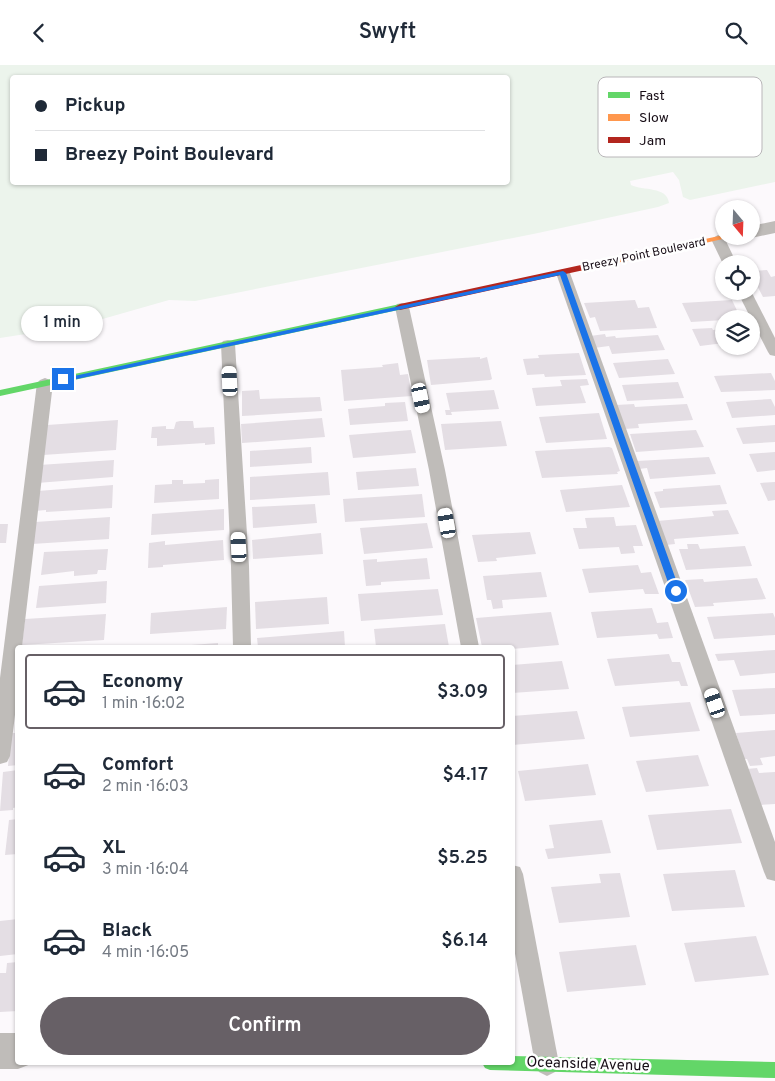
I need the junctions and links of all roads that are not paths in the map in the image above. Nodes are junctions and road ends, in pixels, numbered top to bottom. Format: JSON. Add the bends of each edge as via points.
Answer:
{"nodes":[{"id":1,"x":775,"y":227,"type":"edge"},
{"id":2,"x":760,"y":230,"type":"edge"},
{"id":3,"x":715,"y":240,"type":"edge"},
{"id":4,"x":563,"y":273,"type":"junction"},
{"id":5,"x":749,"y":300,"type":"edge"},
{"id":6,"x":402,"y":307,"type":"junction"},
{"id":7,"x":228,"y":344,"type":"junction"},
{"id":8,"x":775,"y":352,"type":"edge"},
{"id":9,"x":45,"y":383,"type":"junction"},
{"id":10,"x":0,"y":393,"type":"edge"},
{"id":11,"x":242,"y":645,"type":"edge"},
{"id":12,"x":470,"y":645,"type":"edge"},
{"id":13,"x":0,"y":757,"type":"edge"},
{"id":14,"x":775,"y":872,"type":"edge"},
{"id":15,"x":515,"y":890,"type":"edge"},
{"id":16,"x":0,"y":1051,"type":"edge"},
{"id":17,"x":15,"y":1051,"type":"edge"},
{"id":18,"x":515,"y":1063,"type":"edge"},
{"id":19,"x":547,"y":1064,"type":"junction"},
{"id":20,"x":775,"y":1070,"type":"edge"}],
"edges":[{"from":1,"to":2,"type":"street"},
{"from":3,"to":4,"type":"street","name":"Breezy Point Boulevard"},
{"from":4,"to":6,"type":"street","name":"Breezy Point Boulevard"},
{"from":4,"to":14,"type":"lane"},
{"from":5,"to":8,"type":"lane"},
{"from":6,"to":7,"type":"street","name":"Breezy Point Boulevard"},
{"from":6,"to":12,"type":"lane"},
{"from":7,"to":9,"type":"street","name":"Breezy Point Boulevard"},
{"from":7,"to":11,"type":"lane"},
{"from":9,"to":10,"type":"street","name":"Breezy Point Boulevard"},
{"from":9,"to":13,"type":"lane"},
{"from":15,"to":19,"type":"lane"},
{"from":16,"to":17,"type":"street"},
{"from":18,"to":19,"type":"street","name":"Oceanside Avenue"},
{"from":19,"to":20,"type":"street","name":"Oceanside Avenue"}]}
